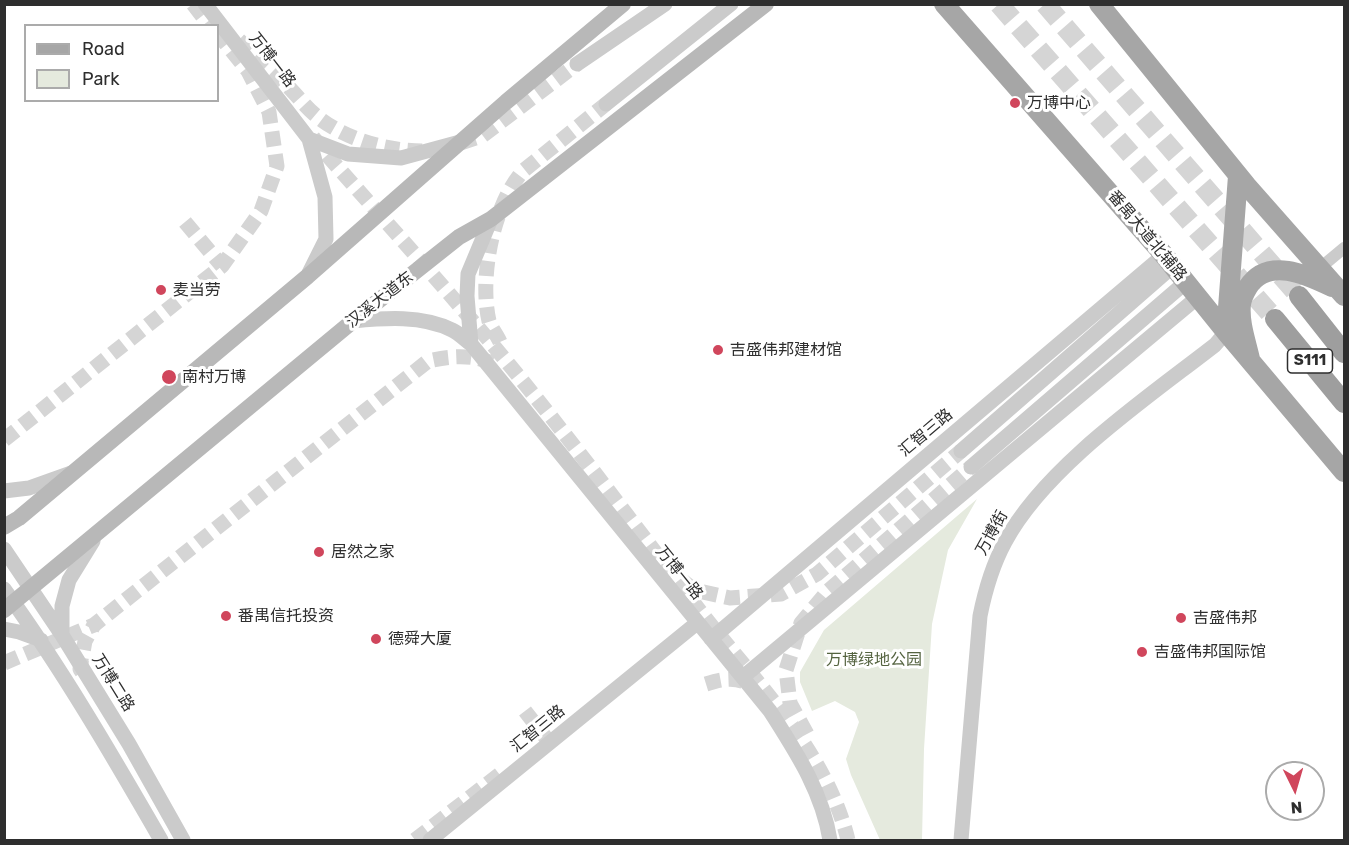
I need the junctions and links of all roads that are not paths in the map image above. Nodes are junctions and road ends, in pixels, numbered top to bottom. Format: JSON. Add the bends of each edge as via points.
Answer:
{"nodes":[{"id":1,"x":205,"y":4,"type":"edge"},
{"id":2,"x":623,"y":4,"type":"edge"},
{"id":3,"x":665,"y":4,"type":"edge"},
{"id":4,"x":730,"y":4,"type":"edge"},
{"id":5,"x":766,"y":4,"type":"edge"},
{"id":6,"x":944,"y":4,"type":"edge"},
{"id":7,"x":1099,"y":4,"type":"edge"},
{"id":8,"x":577,"y":64,"type":"tunnel mouth"},
{"id":9,"x":606,"y":104,"type":"tunnel mouth"},
{"id":10,"x":309,"y":139,"type":"junction"},
{"id":11,"x":460,"y":142,"type":"junction"},
{"id":12,"x":1238,"y":176,"type":"junction"},
{"id":13,"x":491,"y":219,"type":"junction"},
{"id":14,"x":1344,"y":248,"type":"edge"},
{"id":15,"x":1169,"y":260,"type":"junction"},
{"id":16,"x":1320,"y":268,"type":"junction"},
{"id":17,"x":308,"y":276,"type":"junction"},
{"id":18,"x":1192,"y":290,"type":"junction"},
{"id":19,"x":1342,"y":294,"type":"edge"},
{"id":20,"x":1299,"y":296,"type":"tunnel mouth"},
{"id":21,"x":1275,"y":319,"type":"tunnel mouth"},
{"id":22,"x":353,"y":321,"type":"junction"},
{"id":23,"x":1226,"y":332,"type":"junction"},
{"id":24,"x":471,"y":344,"type":"junction"},
{"id":25,"x":1344,"y":353,"type":"edge"},
{"id":26,"x":1251,"y":362,"type":"junction"},
{"id":27,"x":1344,"y":404,"type":"edge"},
{"id":28,"x":961,"y":451,"type":"tunnel mouth"},
{"id":29,"x":971,"y":467,"type":"tunnel mouth"},
{"id":30,"x":74,"y":472,"type":"junction"},
{"id":31,"x":1344,"y":472,"type":"edge"},
{"id":32,"x":4,"y":491,"type":"edge"},
{"id":33,"x":4,"y":527,"type":"edge"},
{"id":34,"x":99,"y":532,"type":"junction"},
{"id":35,"x":4,"y":549,"type":"edge"},
{"id":36,"x":31,"y":588,"type":"junction"},
{"id":37,"x":8,"y":600,"type":"edge"},
{"id":38,"x":697,"y":623,"type":"junction"},
{"id":39,"x":4,"y":629,"type":"edge"},
{"id":40,"x":62,"y":635,"type":"junction"},
{"id":41,"x":711,"y":639,"type":"junction"},
{"id":42,"x":41,"y":640,"type":"junction"},
{"id":43,"x":743,"y":677,"type":"junction"},
{"id":44,"x":161,"y":840,"type":"edge"},
{"id":45,"x":183,"y":840,"type":"edge"},
{"id":46,"x":430,"y":840,"type":"edge"},
{"id":47,"x":830,"y":840,"type":"edge"},
{"id":48,"x":961,"y":840,"type":"edge"}],
"edges":[{"from":1,"to":10,"type":"street","name":"万博一路"},
{"from":2,"to":11,"type":"main road"},
{"from":3,"to":8,"type":"street"},
{"from":4,"to":9,"type":"street"},
{"from":5,"to":13,"type":"main road","name":"汉溪大道东"},
{"from":6,"to":15,"type":"main road","name":"番禺大道北辅路"},
{"from":7,"to":12,"type":"main road"},
{"from":10,"to":11,"type":"street","via":[[348,154],[401,158]]},
{"from":10,"to":17,"type":"street","via":[[325,197],[326,238]]},
{"from":11,"to":17,"type":"main road"},
{"from":12,"to":16,"type":"main road"},
{"from":12,"to":23,"type":"main road"},
{"from":13,"to":22,"type":"main road","name":"汉溪大道东","via":[[459,237]]},
{"from":13,"to":24,"type":"street","via":[[468,274]]},
{"from":14,"to":16,"type":"street"},
{"from":15,"to":18,"type":"main road","name":"番禺大道北辅路"},
{"from":15,"to":28,"type":"street"},
{"from":15,"to":41,"type":"street","name":"汇智三路"},
{"from":16,"to":19,"type":"main road"},
{"from":17,"to":30,"type":"main road"},
{"from":18,"to":23,"type":"main road","name":"番禺大道北辅路"},
{"from":18,"to":29,"type":"street"},
{"from":18,"to":43,"type":"street"},
{"from":19,"to":26,"type":"main road","via":[[1313,278],[1281,270],[1269,270],[1252,281],[1241,301]]},
{"from":20,"to":25,"type":"highway","number":"S111"},
{"from":21,"to":27,"type":"highway","number":"S111"},
{"from":22,"to":24,"type":"street","name":"万博一路","via":[[396,317],[432,324],[452,330]]},
{"from":22,"to":34,"type":"main road","name":"汉溪大道东"},
{"from":23,"to":26,"type":"main road","name":"番禺大道北辅路"},
{"from":23,"to":48,"type":"street","name":"万博街","via":[[1063,469],[1021,517],[1005,542],[980,616]]},
{"from":24,"to":38,"type":"street","name":"万博一路"},
{"from":26,"to":31,"type":"main road","name":"番禺大道北辅路"},
{"from":30,"to":32,"type":"street","via":[[29,488]]},
{"from":30,"to":33,"type":"main road"},
{"from":34,"to":36,"type":"main road","name":"汉溪大道东"},
{"from":34,"to":40,"type":"street","via":[[69,580],[62,606]]},
{"from":35,"to":36,"type":"street","name":"万博二路"},
{"from":36,"to":37,"type":"main road","name":"汉溪大道东"},
{"from":36,"to":40,"type":"street","name":"万博二路"},
{"from":37,"to":42,"type":"street"},
{"from":38,"to":41,"type":"street","name":"万博一路"},
{"from":38,"to":46,"type":"street","name":"汇智三路"},
{"from":39,"to":42,"type":"street"},
{"from":40,"to":45,"type":"street","name":"万博二路"},
{"from":41,"to":43,"type":"street","name":"万博一路"},
{"from":42,"to":44,"type":"street"},
{"from":43,"to":47,"type":"street","name":"万博一路","via":[[804,765],[816,790]]}]}
